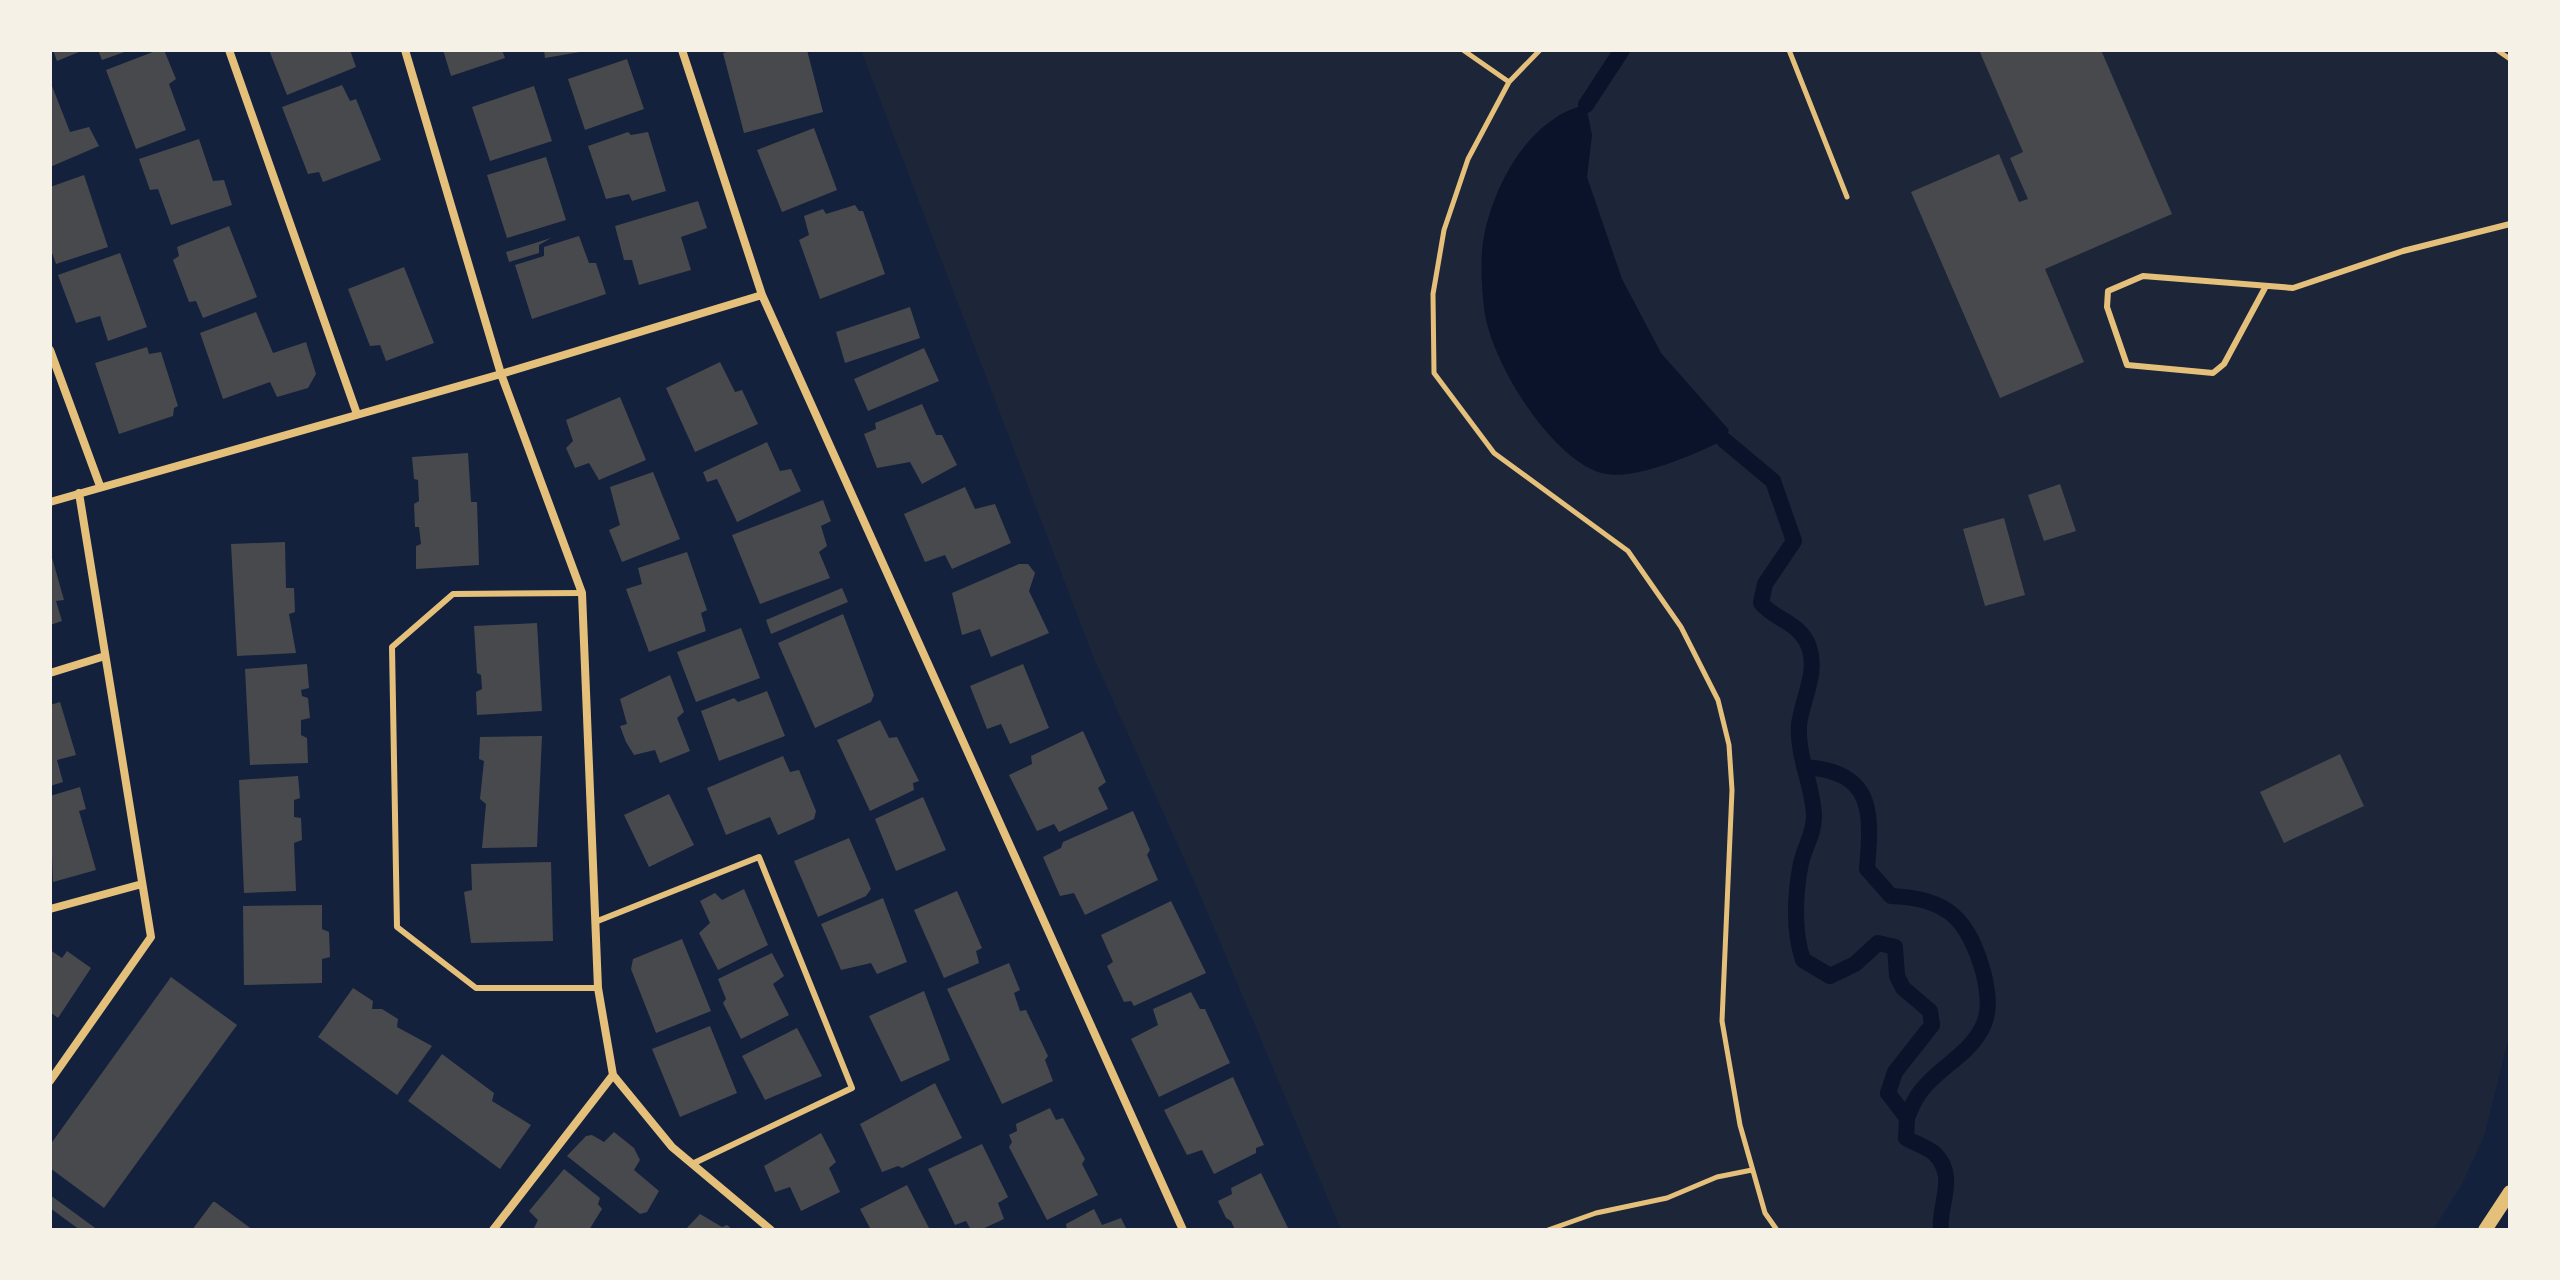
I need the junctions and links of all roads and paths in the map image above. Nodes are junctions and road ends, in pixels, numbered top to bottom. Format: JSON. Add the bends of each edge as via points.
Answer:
{"nodes":[{"id":1,"x":229,"y":50,"type":"edge"},
{"id":2,"x":405,"y":50,"type":"edge"},
{"id":3,"x":682,"y":50,"type":"edge"},
{"id":4,"x":1463,"y":50,"type":"edge"},
{"id":5,"x":1540,"y":50,"type":"edge"},
{"id":6,"x":1789,"y":50,"type":"edge"},
{"id":7,"x":2497,"y":50,"type":"edge"},
{"id":8,"x":2510,"y":59,"type":"edge"},
{"id":9,"x":1509,"y":82,"type":"junction"},
{"id":10,"x":1847,"y":197,"type":"dead end"},
{"id":11,"x":2510,"y":224,"type":"edge"},
{"id":12,"x":2266,"y":286,"type":"junction"},
{"id":13,"x":762,"y":295,"type":"junction"},
{"id":14,"x":50,"y":350,"type":"edge"},
{"id":15,"x":501,"y":374,"type":"junction"},
{"id":16,"x":357,"y":414,"type":"junction"},
{"id":17,"x":100,"y":486,"type":"junction"},
{"id":18,"x":79,"y":493,"type":"junction"},
{"id":19,"x":50,"y":502,"type":"edge"},
{"id":20,"x":582,"y":593,"type":"junction"},
{"id":21,"x":105,"y":656,"type":"junction"},
{"id":22,"x":50,"y":673,"type":"edge"},
{"id":23,"x":142,"y":884,"type":"junction"},
{"id":24,"x":50,"y":909,"type":"edge"},
{"id":25,"x":595,"y":922,"type":"junction"},
{"id":26,"x":598,"y":988,"type":"junction"},
{"id":27,"x":613,"y":1075,"type":"junction"},
{"id":28,"x":50,"y":1081,"type":"edge"},
{"id":29,"x":692,"y":1164,"type":"junction"},
{"id":30,"x":1752,"y":1170,"type":"junction"},
{"id":31,"x":2510,"y":1192,"type":"edge"},
{"id":32,"x":2490,"y":1228,"type":"edge"},
{"id":33,"x":496,"y":1229,"type":"edge"},
{"id":34,"x":771,"y":1230,"type":"edge"},
{"id":35,"x":1183,"y":1230,"type":"edge"},
{"id":36,"x":1548,"y":1230,"type":"edge"},
{"id":37,"x":1777,"y":1230,"type":"edge"}],
"edges":[{"from":1,"to":16,"type":"street"},
{"from":2,"to":15,"type":"street"},
{"from":3,"to":13,"type":"street"},
{"from":4,"to":9,"type":"path"},
{"from":5,"to":9,"type":"path"},
{"from":6,"to":10,"type":"path"},
{"from":7,"to":8,"type":"path"},
{"from":9,"to":30,"type":"path","via":[[1468,159],[1444,230],[1433,294],[1434,373],[1494,453],[1628,551],[1681,627],[1718,700],[1732,790],[1722,1021]]},
{"from":11,"to":12,"type":"lane","via":[[2403,251],[2293,288]]},
{"from":12,"to":12,"type":"lane","via":[[2143,276],[2108,291],[2107,307],[2127,365],[2213,373],[2224,364]]},
{"from":13,"to":15,"type":"street"},
{"from":13,"to":35,"type":"street"},
{"from":14,"to":17,"type":"street"},
{"from":15,"to":16,"type":"street"},
{"from":15,"to":20,"type":"street"},
{"from":16,"to":17,"type":"street"},
{"from":17,"to":18,"type":"street"},
{"from":18,"to":19,"type":"street"},
{"from":18,"to":21,"type":"street"},
{"from":20,"to":25,"type":"street"},
{"from":20,"to":26,"type":"lane","via":[[453,594],[392,647],[397,927],[476,988]]},
{"from":21,"to":22,"type":"street"},
{"from":21,"to":23,"type":"street"},
{"from":23,"to":24,"type":"street"},
{"from":23,"to":28,"type":"street","via":[[151,937]]},
{"from":25,"to":26,"type":"street"},
{"from":25,"to":29,"type":"lane","via":[[759,857],[852,1088]]},
{"from":26,"to":27,"type":"street"},
{"from":27,"to":29,"type":"street"},
{"from":27,"to":33,"type":"street"},
{"from":29,"to":34,"type":"street"},
{"from":30,"to":36,"type":"path"},
{"from":30,"to":37,"type":"path","via":[[1765,1213]]},
{"from":31,"to":32,"type":"street"}]}
